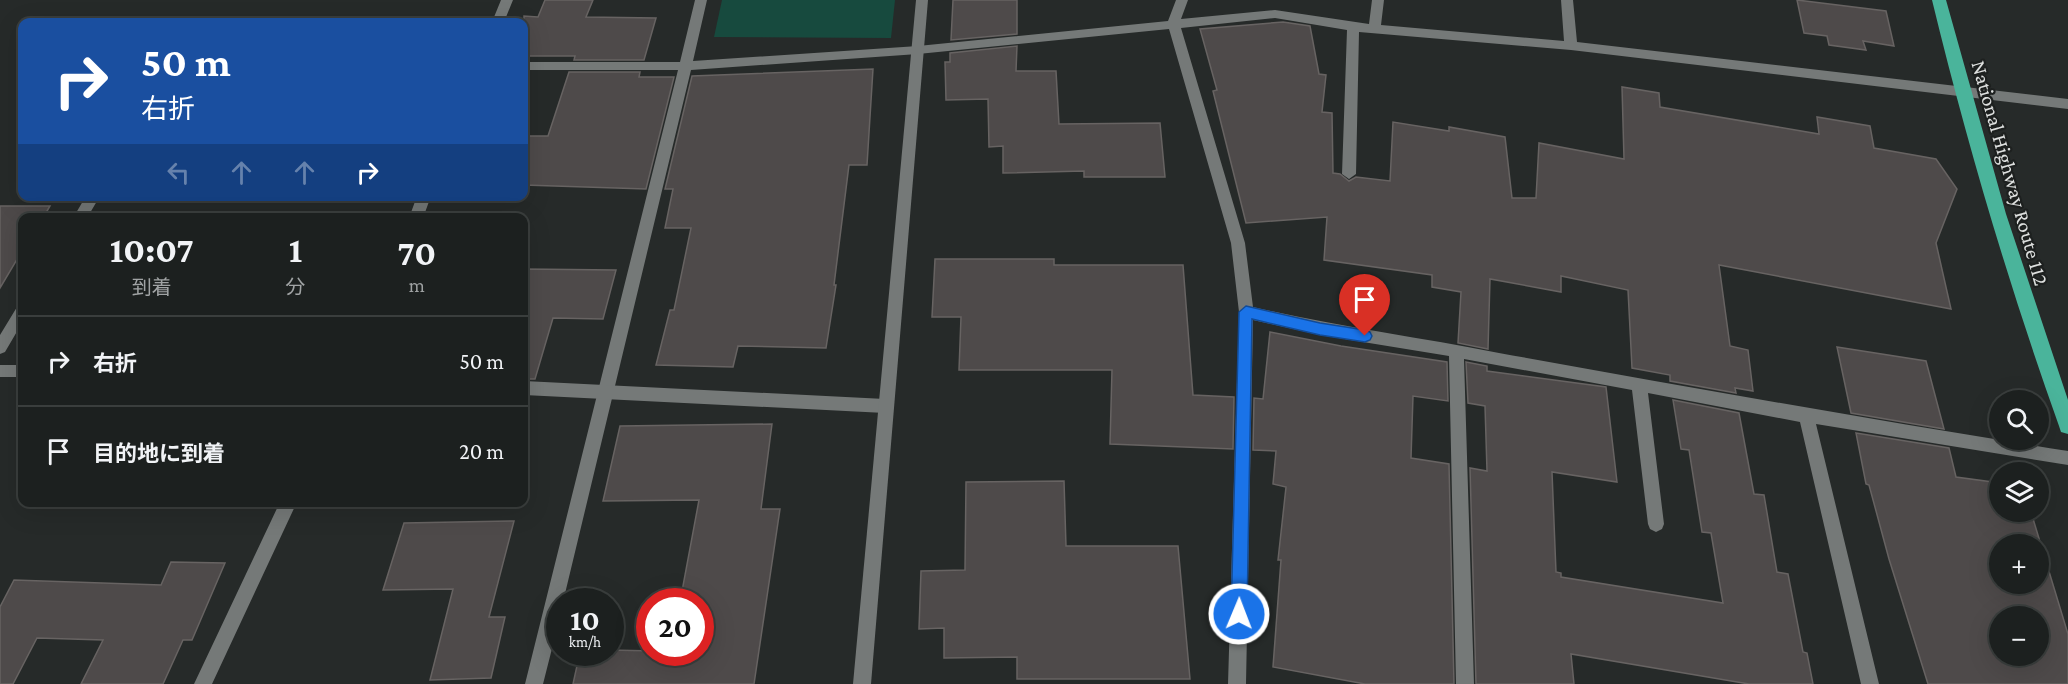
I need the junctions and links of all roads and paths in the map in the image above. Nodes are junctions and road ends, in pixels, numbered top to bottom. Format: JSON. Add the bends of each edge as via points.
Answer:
{"nodes":[{"id":1,"x":507,"y":0,"type":"edge"},
{"id":2,"x":701,"y":0,"type":"edge"},
{"id":3,"x":922,"y":0,"type":"edge"},
{"id":4,"x":1182,"y":0,"type":"edge"},
{"id":5,"x":1378,"y":0,"type":"edge"},
{"id":6,"x":1567,"y":0,"type":"edge"},
{"id":7,"x":1939,"y":0,"type":"edge"},
{"id":8,"x":500,"y":18,"type":"edge"},
{"id":9,"x":1173,"y":23,"type":"junction"},
{"id":10,"x":1353,"y":27,"type":"junction"},
{"id":11,"x":1374,"y":29,"type":"junction"},
{"id":12,"x":1571,"y":46,"type":"junction"},
{"id":13,"x":918,"y":50,"type":"junction"},
{"id":14,"x":528,"y":66,"type":"edge"},
{"id":15,"x":685,"y":66,"type":"junction"},
{"id":16,"x":1961,"y":92,"type":"junction"},
{"id":17,"x":2068,"y":104,"type":"edge"},
{"id":18,"x":1349,"y":174,"type":"dead end"},
{"id":19,"x":1246,"y":312,"type":"junction"},
{"id":20,"x":18,"y":318,"type":"edge"},
{"id":21,"x":0,"y":348,"type":"edge"},
{"id":22,"x":1456,"y":351,"type":"junction"},
{"id":23,"x":0,"y":371,"type":"edge"},
{"id":24,"x":18,"y":371,"type":"edge"},
{"id":25,"x":1639,"y":385,"type":"junction"},
{"id":26,"x":528,"y":388,"type":"edge"},
{"id":27,"x":607,"y":392,"type":"junction"},
{"id":28,"x":885,"y":406,"type":"junction"},
{"id":29,"x":1806,"y":416,"type":"junction"},
{"id":30,"x":2068,"y":426,"type":"edge"},
{"id":31,"x":2068,"y":458,"type":"edge"},
{"id":32,"x":287,"y":507,"type":"edge"},
{"id":33,"x":1656,"y":524,"type":"dead end"},
{"id":34,"x":203,"y":684,"type":"edge"},
{"id":35,"x":534,"y":684,"type":"edge"},
{"id":36,"x":862,"y":684,"type":"edge"},
{"id":37,"x":1237,"y":684,"type":"edge"},
{"id":38,"x":1465,"y":684,"type":"edge"},
{"id":39,"x":1870,"y":684,"type":"edge"}],
"edges":[{"from":1,"to":8,"type":"street"},
{"from":2,"to":15,"type":"street"},
{"from":3,"to":13,"type":"street"},
{"from":4,"to":9,"type":"street"},
{"from":5,"to":11,"type":"street"},
{"from":6,"to":12,"type":"street"},
{"from":7,"to":16,"type":"highway","name":"National Highway Route 112"},
{"from":9,"to":10,"type":"street","via":[[1275,14]]},
{"from":9,"to":13,"type":"street"},
{"from":9,"to":19,"type":"street","via":[[1238,243]]},
{"from":10,"to":11,"type":"street"},
{"from":10,"to":18,"type":"street"},
{"from":11,"to":12,"type":"street"},
{"from":12,"to":16,"type":"street"},
{"from":13,"to":15,"type":"street"},
{"from":13,"to":28,"type":"street"},
{"from":14,"to":15,"type":"street"},
{"from":15,"to":27,"type":"street"},
{"from":16,"to":17,"type":"street"},
{"from":16,"to":30,"type":"highway","name":"National Highway Route 112","via":[[2035,334]]},
{"from":19,"to":22,"type":"street","via":[[1320,329]]},
{"from":19,"to":37,"type":"street"},
{"from":20,"to":21,"type":"street"},
{"from":22,"to":25,"type":"street"},
{"from":22,"to":38,"type":"street"},
{"from":23,"to":24,"type":"street"},
{"from":25,"to":29,"type":"street"},
{"from":25,"to":33,"type":"street"},
{"from":26,"to":27,"type":"street"},
{"from":27,"to":28,"type":"street"},
{"from":27,"to":35,"type":"street"},
{"from":28,"to":36,"type":"street"},
{"from":29,"to":31,"type":"street"},
{"from":29,"to":39,"type":"street"},
{"from":32,"to":34,"type":"street"}]}
